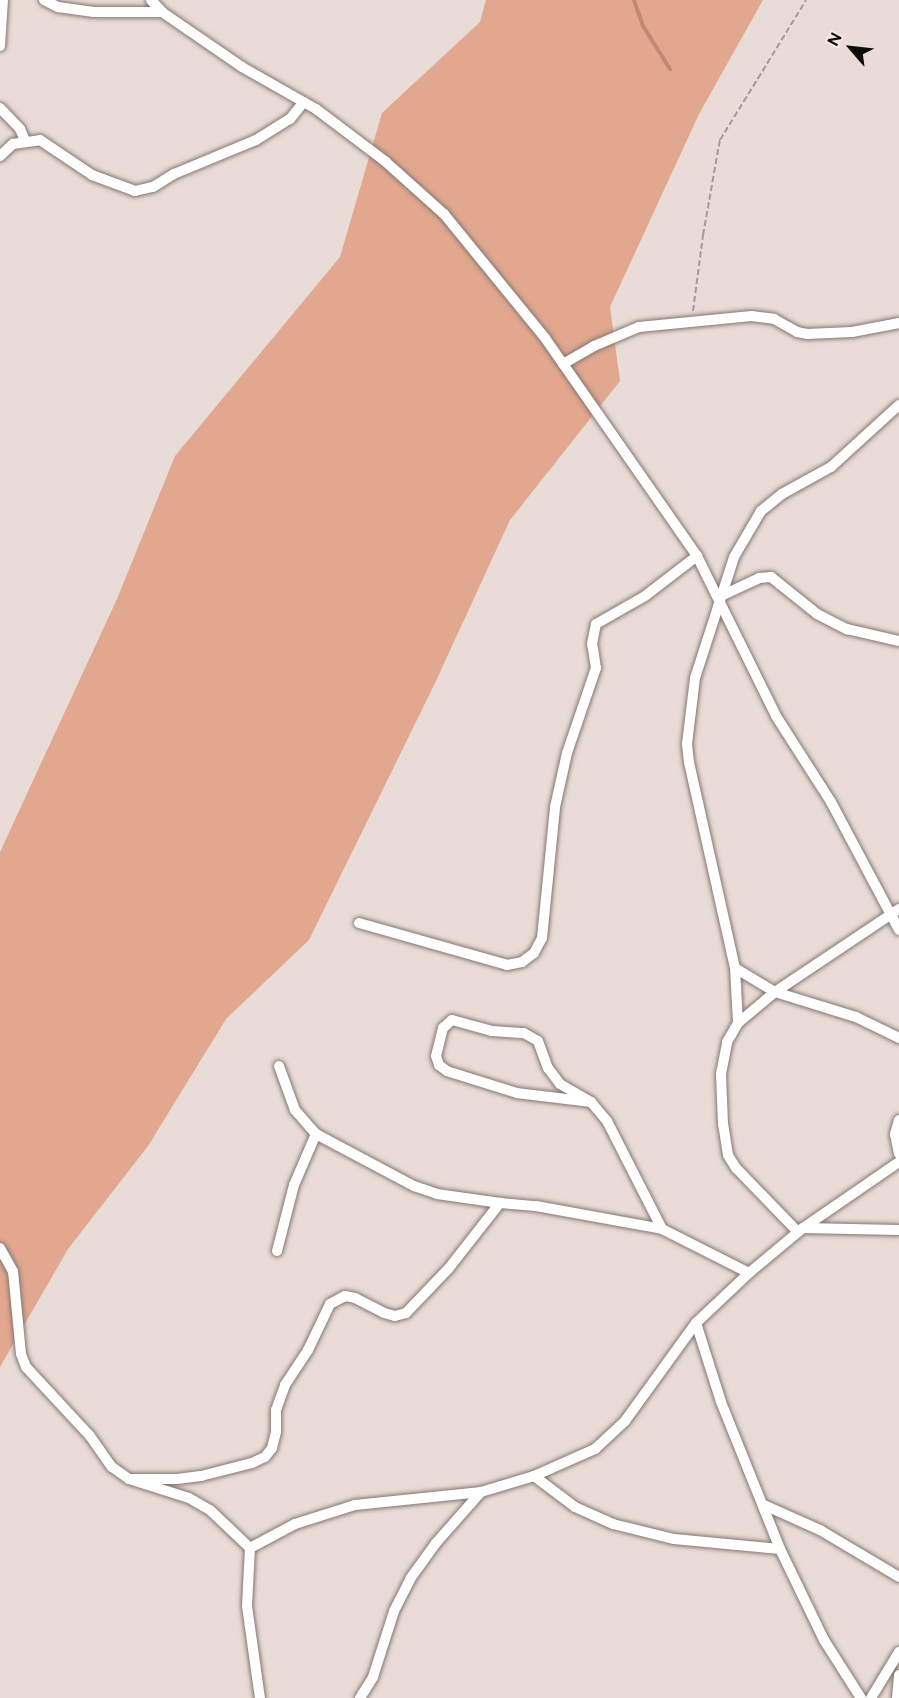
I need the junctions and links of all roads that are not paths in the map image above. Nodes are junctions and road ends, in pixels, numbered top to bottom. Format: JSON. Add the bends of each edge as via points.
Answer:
{"nodes":[{"id":1,"x":3,"y":0,"type":"edge"},
{"id":2,"x":45,"y":0,"type":"edge"},
{"id":3,"x":151,"y":0,"type":"edge"},
{"id":4,"x":162,"y":12,"type":"junction"},
{"id":5,"x":0,"y":46,"type":"edge"},
{"id":6,"x":304,"y":102,"type":"junction"},
{"id":7,"x":0,"y":108,"type":"edge"},
{"id":8,"x":25,"y":140,"type":"junction"},
{"id":9,"x":0,"y":141,"type":"edge"},
{"id":10,"x":13,"y":144,"type":"junction"},
{"id":11,"x":0,"y":156,"type":"edge"},
{"id":12,"x":899,"y":324,"type":"edge"},
{"id":13,"x":563,"y":364,"type":"junction"},
{"id":14,"x":899,"y":405,"type":"edge"},
{"id":15,"x":698,"y":556,"type":"junction"},
{"id":16,"x":722,"y":598,"type":"junction"},
{"id":17,"x":899,"y":642,"type":"edge"},
{"id":18,"x":895,"y":912,"type":"edge"},
{"id":19,"x":359,"y":923,"type":"dead end"},
{"id":20,"x":899,"y":930,"type":"edge"},
{"id":21,"x":735,"y":968,"type":"junction"},
{"id":22,"x":775,"y":992,"type":"junction"},
{"id":23,"x":738,"y":1023,"type":"junction"},
{"id":24,"x":899,"y":1038,"type":"edge"},
{"id":25,"x":279,"y":1066,"type":"dead end"},
{"id":26,"x":591,"y":1102,"type":"junction"},
{"id":27,"x":899,"y":1120,"type":"edge"},
{"id":28,"x":316,"y":1134,"type":"junction"},
{"id":29,"x":899,"y":1154,"type":"edge"},
{"id":30,"x":899,"y":1162,"type":"edge"},
{"id":31,"x":500,"y":1203,"type":"junction"},
{"id":32,"x":662,"y":1228,"type":"junction"},
{"id":33,"x":801,"y":1230,"type":"junction"},
{"id":34,"x":899,"y":1230,"type":"edge"},
{"id":35,"x":0,"y":1248,"type":"edge"},
{"id":36,"x":277,"y":1251,"type":"dead end"},
{"id":37,"x":749,"y":1273,"type":"junction"},
{"id":38,"x":696,"y":1323,"type":"junction"},
{"id":39,"x":534,"y":1476,"type":"junction"},
{"id":40,"x":129,"y":1479,"type":"junction"},
{"id":41,"x":481,"y":1492,"type":"junction"},
{"id":42,"x":764,"y":1505,"type":"junction"},
{"id":43,"x":250,"y":1548,"type":"junction"},
{"id":44,"x":780,"y":1549,"type":"junction"},
{"id":45,"x":899,"y":1577,"type":"edge"},
{"id":46,"x":899,"y":1652,"type":"edge"},
{"id":47,"x":899,"y":1675,"type":"edge"},
{"id":48,"x":260,"y":1698,"type":"edge"},
{"id":49,"x":360,"y":1698,"type":"edge"},
{"id":50,"x":861,"y":1698,"type":"edge"},
{"id":51,"x":871,"y":1698,"type":"edge"},
{"id":52,"x":897,"y":1698,"type":"edge"}],
"edges":[{"from":1,"to":5,"type":"street"},
{"from":2,"to":4,"type":"street","via":[[58,7],[94,12]]},
{"from":3,"to":4,"type":"street"},
{"from":4,"to":6,"type":"street","via":[[242,67]]},
{"from":6,"to":8,"type":"street","via":[[290,118],[256,140],[174,174],[153,187],[135,191],[92,175],[40,140]]},
{"from":6,"to":13,"type":"street","via":[[386,162],[444,214]]},
{"from":7,"to":8,"type":"street"},
{"from":8,"to":10,"type":"street"},
{"from":9,"to":10,"type":"street"},
{"from":10,"to":11,"type":"street"},
{"from":12,"to":13,"type":"street","via":[[807,334],[751,316],[639,327]]},
{"from":13,"to":15,"type":"street"},
{"from":14,"to":16,"type":"street","via":[[831,467],[782,494],[761,511],[740,543]]},
{"from":15,"to":16,"type":"street"},
{"from":15,"to":19,"type":"street","via":[[645,596],[596,624],[592,644],[596,668],[567,753],[555,807],[542,938],[534,953],[522,962],[507,965]]},
{"from":16,"to":17,"type":"street","via":[[759,578],[771,577],[817,614],[847,629]]},
{"from":16,"to":18,"type":"street","via":[[776,716]]},
{"from":16,"to":21,"type":"street","via":[[695,678],[687,744]]},
{"from":18,"to":20,"type":"street"},
{"from":18,"to":22,"type":"street"},
{"from":21,"to":22,"type":"street"},
{"from":21,"to":23,"type":"street"},
{"from":22,"to":23,"type":"street"},
{"from":22,"to":24,"type":"street","via":[[864,1020]]},
{"from":23,"to":33,"type":"street","via":[[727,1042],[721,1074],[728,1155],[736,1168]]},
{"from":25,"to":28,"type":"street","via":[[295,1110]]},
{"from":26,"to":26,"type":"street","via":[[560,1084],[531,1035],[492,1031],[452,1020],[443,1028],[436,1056],[447,1071],[517,1093]]},
{"from":26,"to":32,"type":"street","via":[[607,1121]]},
{"from":27,"to":29,"type":"street","via":[[895,1134]]},
{"from":28,"to":31,"type":"street","via":[[414,1186],[437,1194]]},
{"from":28,"to":36,"type":"street","via":[[294,1185]]},
{"from":30,"to":33,"type":"street"},
{"from":31,"to":32,"type":"street"},
{"from":31,"to":40,"type":"street","via":[[449,1268],[406,1313],[384,1313],[345,1296],[330,1304],[308,1350],[285,1385],[276,1410],[272,1448],[265,1457],[201,1476]]},
{"from":32,"to":37,"type":"street"},
{"from":33,"to":34,"type":"street"},
{"from":33,"to":37,"type":"street"},
{"from":35,"to":40,"type":"street","via":[[13,1271],[21,1354],[26,1367],[90,1436],[112,1467]]},
{"from":37,"to":38,"type":"street"},
{"from":38,"to":39,"type":"street","via":[[625,1421],[595,1449]]},
{"from":38,"to":42,"type":"street","via":[[721,1402]]},
{"from":39,"to":41,"type":"street"},
{"from":39,"to":44,"type":"street","via":[[576,1507],[613,1524],[674,1539]]},
{"from":40,"to":43,"type":"street","via":[[189,1498],[210,1510]]},
{"from":41,"to":43,"type":"street","via":[[355,1505],[295,1524]]},
{"from":41,"to":49,"type":"street","via":[[410,1579],[394,1611],[373,1677]]},
{"from":42,"to":44,"type":"street"},
{"from":42,"to":45,"type":"street","via":[[820,1530]]},
{"from":43,"to":48,"type":"street","via":[[247,1605]]},
{"from":44,"to":50,"type":"street","via":[[824,1640]]},
{"from":46,"to":51,"type":"street"},
{"from":47,"to":52,"type":"street"}]}
